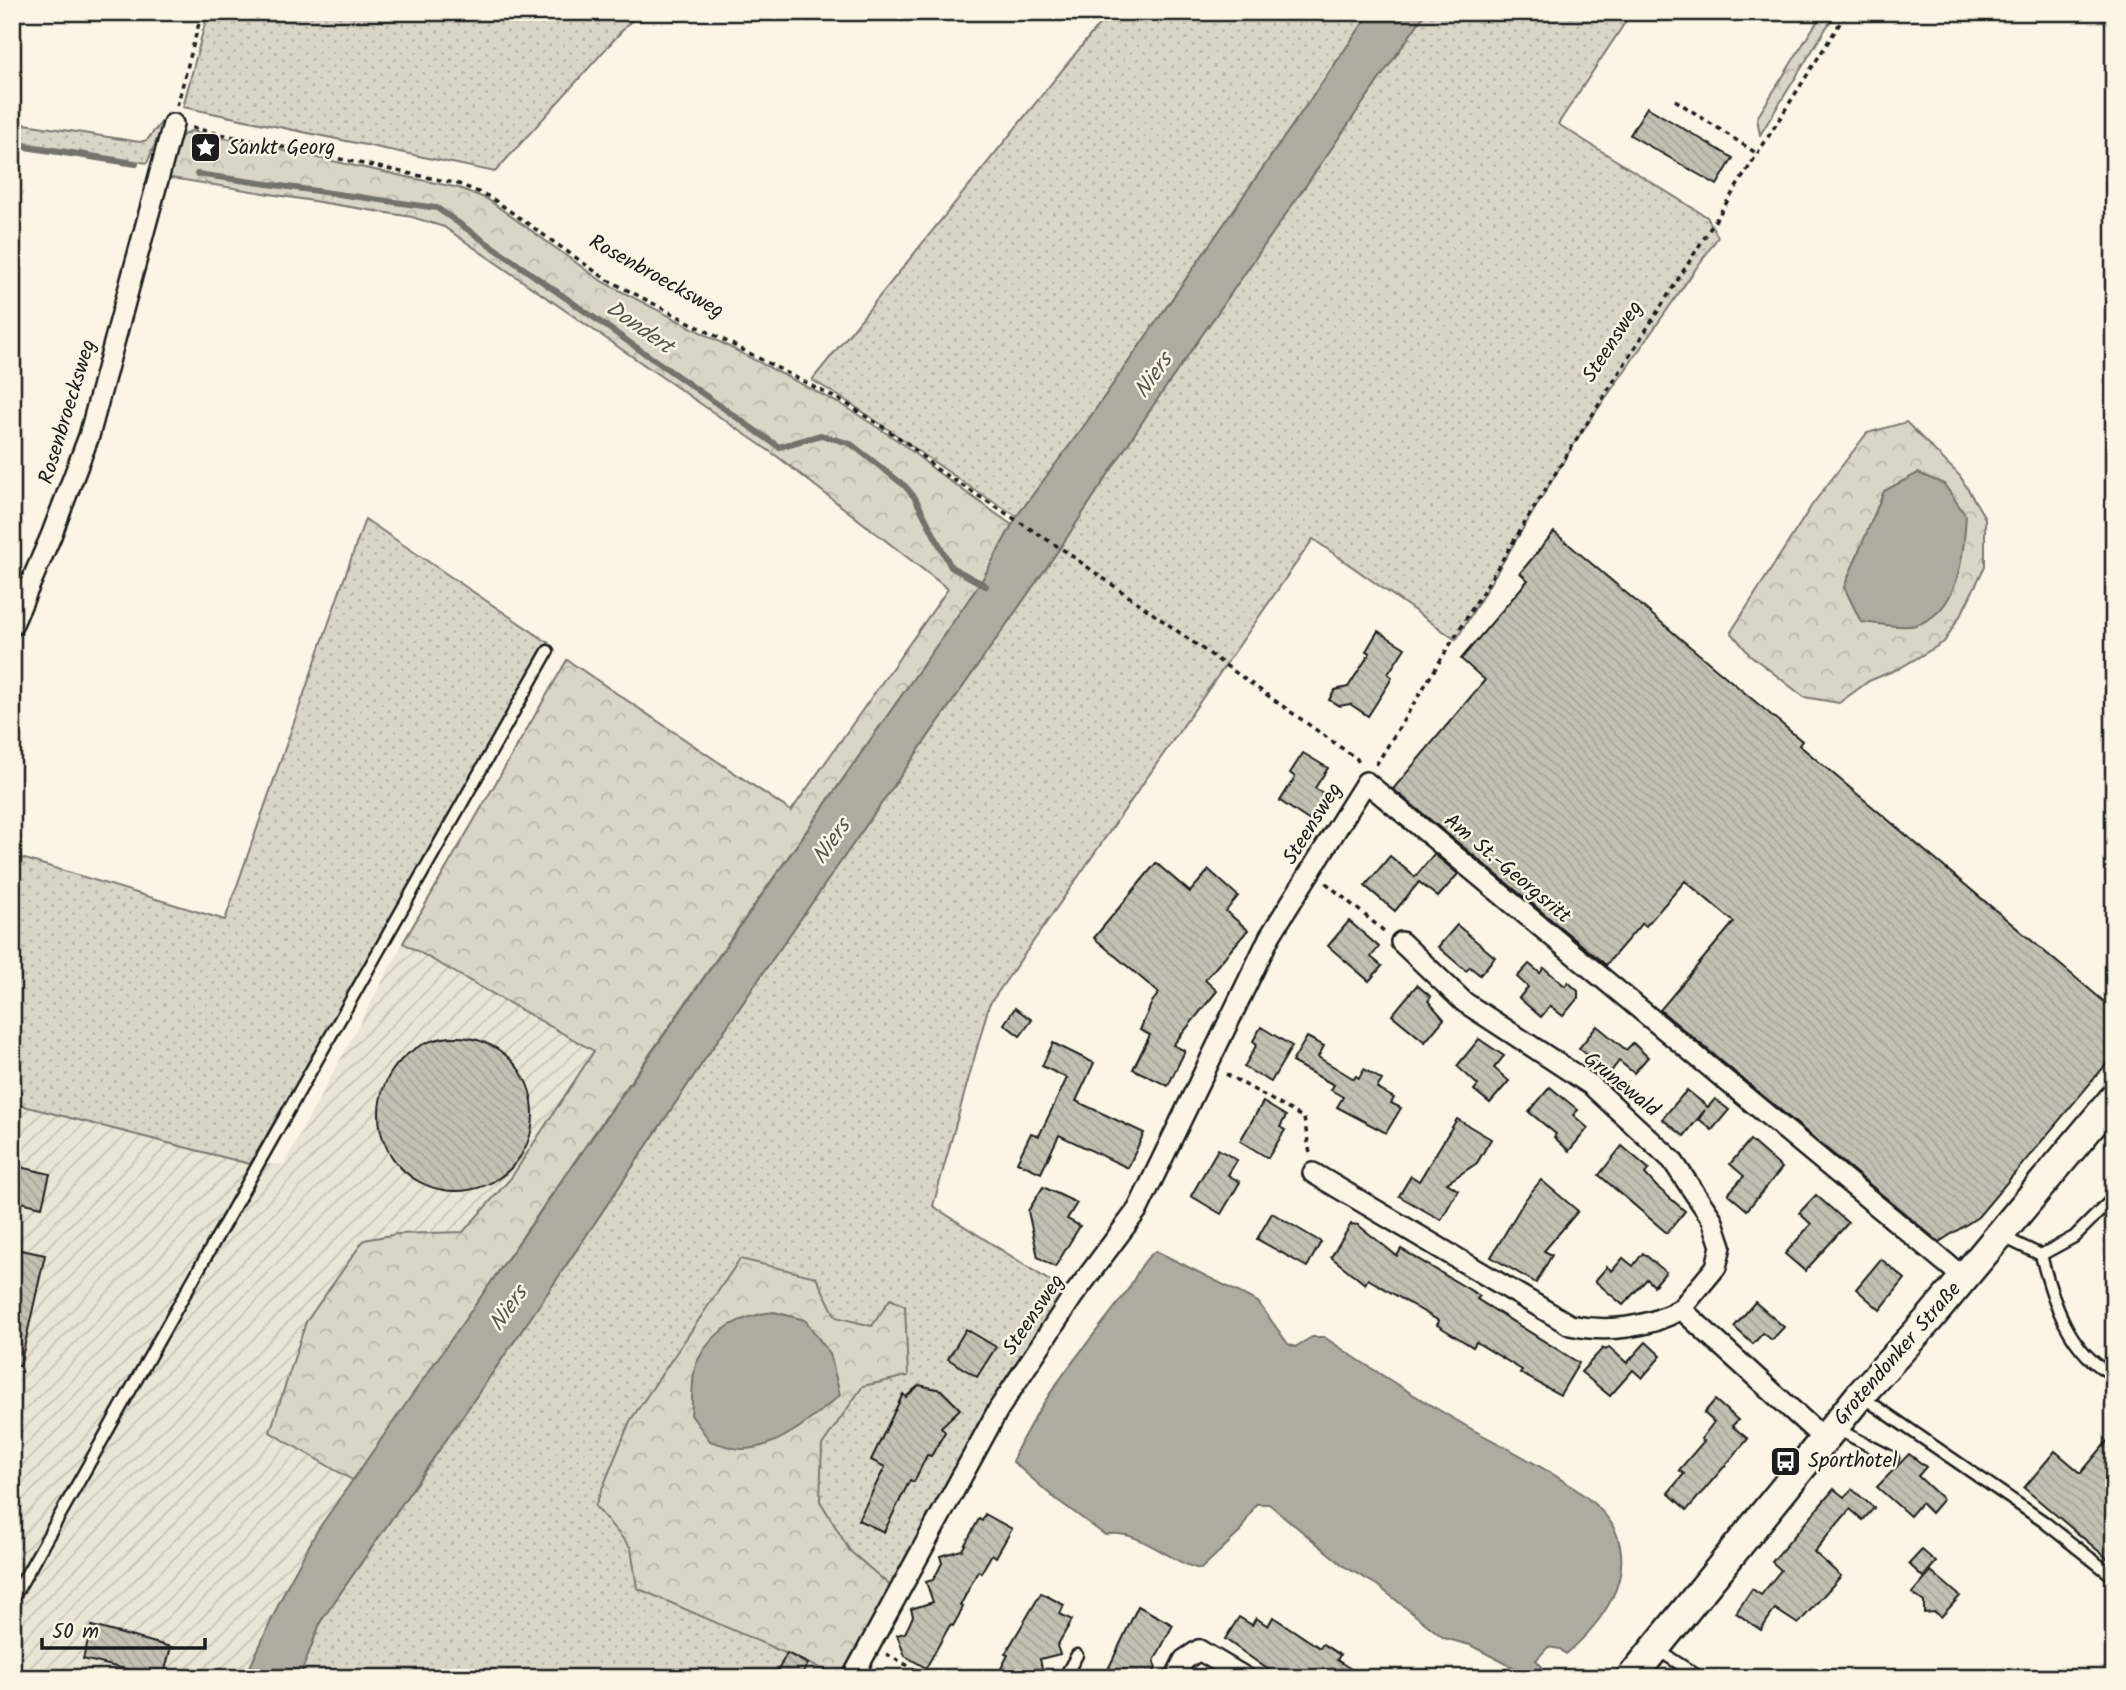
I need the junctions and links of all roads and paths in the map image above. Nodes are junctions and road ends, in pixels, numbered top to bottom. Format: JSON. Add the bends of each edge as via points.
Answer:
{"nodes":[{"id":1,"x":202,"y":12,"type":"edge"},
{"id":2,"x":1847,"y":12,"type":"edge"},
{"id":3,"x":1675,"y":100,"type":"dead end"},
{"id":4,"x":173,"y":124,"type":"junction"},
{"id":5,"x":1759,"y":155,"type":"junction"},
{"id":6,"x":12,"y":626,"type":"edge"},
{"id":7,"x":548,"y":652,"type":"dead end"},
{"id":8,"x":1366,"y":782,"type":"junction"},
{"id":9,"x":1311,"y":870,"type":"junction"},
{"id":10,"x":1401,"y":942,"type":"joint"},
{"id":11,"x":1209,"y":1065,"type":"junction"},
{"id":12,"x":2114,"y":1098,"type":"edge"},
{"id":13,"x":1313,"y":1173,"type":"joint"},
{"id":14,"x":2114,"y":1197,"type":"edge"},
{"id":15,"x":1999,"y":1235,"type":"junction"},
{"id":16,"x":2041,"y":1255,"type":"junction"},
{"id":17,"x":1964,"y":1278,"type":"junction"},
{"id":18,"x":1681,"y":1309,"type":"junction"},
{"id":19,"x":2114,"y":1375,"type":"edge"},
{"id":20,"x":1860,"y":1395,"type":"junction"},
{"id":21,"x":1829,"y":1434,"type":"junction"},
{"id":22,"x":1893,"y":1458,"type":"dead end"},
{"id":23,"x":2114,"y":1577,"type":"edge"},
{"id":24,"x":12,"y":1600,"type":"edge"},
{"id":25,"x":869,"y":1644,"type":"junction"},
{"id":26,"x":1654,"y":1648,"type":"junction"},
{"id":27,"x":1077,"y":1655,"type":"dead end"},
{"id":28,"x":852,"y":1678,"type":"edge"},
{"id":29,"x":931,"y":1678,"type":"edge"},
{"id":30,"x":1064,"y":1678,"type":"edge"},
{"id":31,"x":1175,"y":1678,"type":"edge"},
{"id":32,"x":1246,"y":1678,"type":"edge"},
{"id":33,"x":1631,"y":1678,"type":"edge"},
{"id":34,"x":1701,"y":1678,"type":"edge"}],
"edges":[{"from":1,"to":4,"type":"path"},
{"from":2,"to":5,"type":"path","name":"Steensweg"},
{"from":3,"to":5,"type":"path"},
{"from":4,"to":6,"type":"street","name":"Rosenbroecksweg","via":[[89,436]]},
{"from":4,"to":8,"type":"path","name":"Rosenbroecksweg","via":[[459,184],[490,197],[606,279],[848,404],[907,443],[939,470],[1065,551],[1357,759]]},
{"from":5,"to":8,"type":"path","name":"Steensweg"},
{"from":7,"to":24,"type":"lane"},
{"from":8,"to":9,"type":"street","name":"Steensweg"},
{"from":8,"to":17,"type":"street","name":"Am St.-Georgsritt"},
{"from":9,"to":10,"type":"path","via":[[1369,921]]},
{"from":9,"to":11,"type":"street","name":"Steensweg","via":[[1270,936]]},
{"from":10,"to":18,"type":"street","name":"Grunewald","via":[[1464,1002],[1591,1086],[1672,1160],[1712,1219],[1721,1247],[1716,1267]]},
{"from":11,"to":13,"type":"path","via":[[1304,1118]]},
{"from":11,"to":25,"type":"street","name":"Steensweg","via":[[1138,1209],[998,1409]]},
{"from":12,"to":15,"type":"main road","name":"Grotendonker Straße"},
{"from":13,"to":18,"type":"street","name":"Grunewald","via":[[1570,1325],[1591,1330],[1658,1322]]},
{"from":14,"to":16,"type":"lane","via":[[2074,1237]]},
{"from":15,"to":16,"type":"lane"},
{"from":15,"to":17,"type":"main road","name":"Grotendonker Straße"},
{"from":16,"to":19,"type":"lane","via":[[2053,1303],[2098,1368]]},
{"from":17,"to":20,"type":"main road","name":"Grotendonker Straße"},
{"from":18,"to":21,"type":"street"},
{"from":20,"to":21,"type":"main road","name":"Grotendonker Straße"},
{"from":20,"to":23,"type":"lane","via":[[2043,1521]]},
{"from":21,"to":22,"type":"lane"},
{"from":21,"to":26,"type":"main road","name":"Grotendonker Straße"},
{"from":25,"to":28,"type":"street","name":"Steensweg"},
{"from":25,"to":29,"type":"path"},
{"from":26,"to":33,"type":"main road","name":"Grotendonker Straße"},
{"from":26,"to":34,"type":"lane"},
{"from":27,"to":30,"type":"lane"},
{"from":31,"to":32,"type":"street","via":[[1184,1660],[1199,1650]]}]}
